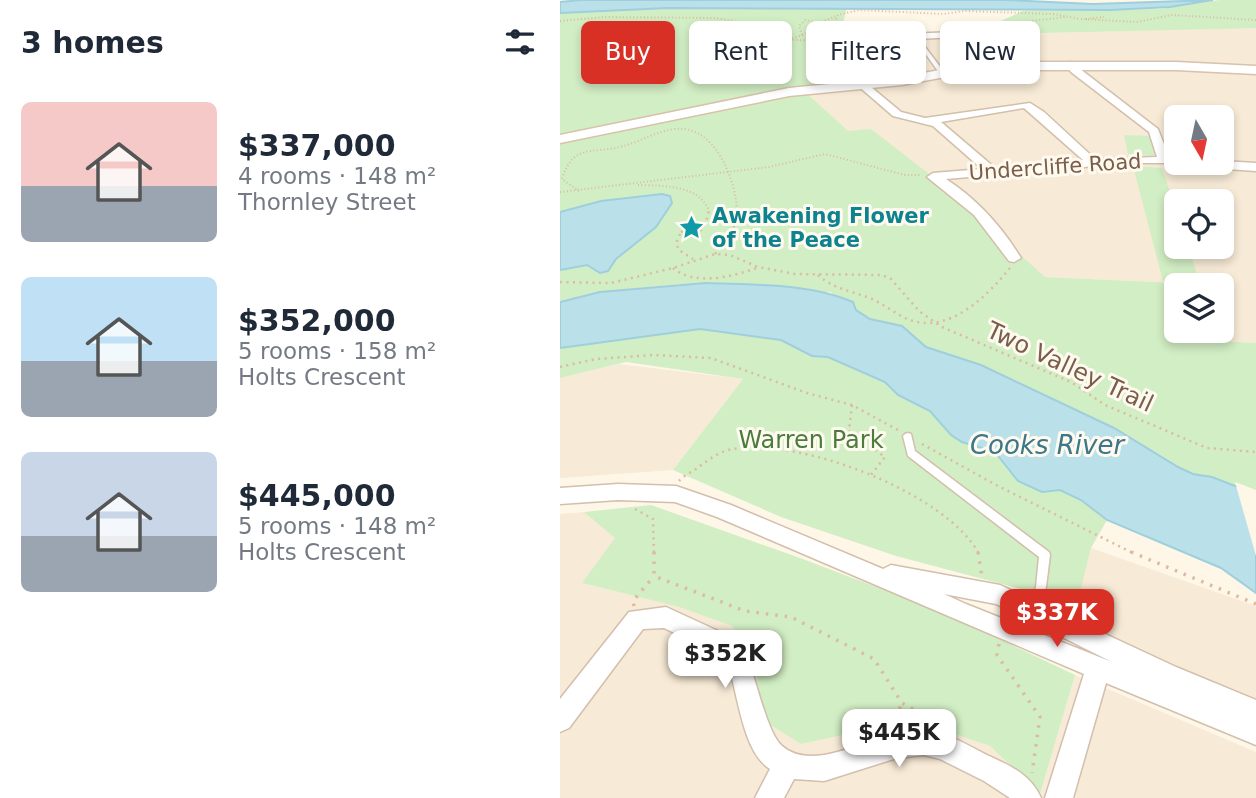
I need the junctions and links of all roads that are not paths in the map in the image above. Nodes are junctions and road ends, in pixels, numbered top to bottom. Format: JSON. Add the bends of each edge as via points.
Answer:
{"nodes":[{"id":1,"x":926,"y":52,"type":"edge"},
{"id":2,"x":1040,"y":65,"type":"edge"},
{"id":3,"x":1071,"y":65,"type":"junction"},
{"id":4,"x":940,"y":70,"type":"edge"},
{"id":5,"x":1256,"y":71,"type":"edge"},
{"id":6,"x":940,"y":73,"type":"edge"},
{"id":7,"x":856,"y":85,"type":"junction"},
{"id":8,"x":925,"y":121,"type":"junction"},
{"id":9,"x":560,"y":139,"type":"edge"},
{"id":10,"x":1164,"y":150,"type":"edge"},
{"id":11,"x":1164,"y":161,"type":"edge"},
{"id":12,"x":1093,"y":162,"type":"junction"},
{"id":13,"x":1234,"y":166,"type":"edge"},
{"id":14,"x":1256,"y":167,"type":"edge"},
{"id":15,"x":992,"y":171,"type":"junction"},
{"id":16,"x":1014,"y":258,"type":"road end"},
{"id":17,"x":908,"y":436,"type":"dead end"},
{"id":18,"x":560,"y":496,"type":"edge"},
{"id":19,"x":863,"y":570,"type":"junction"},
{"id":20,"x":971,"y":588,"type":"junction"},
{"id":21,"x":958,"y":611,"type":"junction"},
{"id":22,"x":1032,"y":613,"type":"junction"},
{"id":23,"x":1098,"y":668,"type":"junction"},
{"id":24,"x":1256,"y":712,"type":"edge"},
{"id":25,"x":560,"y":719,"type":"edge"},
{"id":26,"x":1256,"y":732,"type":"edge"},
{"id":27,"x":787,"y":765,"type":"junction"},
{"id":28,"x":1033,"y":782,"type":"edge"},
{"id":29,"x":769,"y":798,"type":"edge"},
{"id":30,"x":1059,"y":798,"type":"edge"}],
"edges":[{"from":1,"to":4,"type":"lane"},
{"from":2,"to":3,"type":"main road"},
{"from":3,"to":5,"type":"main road"},
{"from":3,"to":10,"type":"street","via":[[1154,131]]},
{"from":6,"to":7,"type":"main road"},
{"from":7,"to":8,"type":"street","via":[[897,114]]},
{"from":7,"to":9,"type":"main road","via":[[758,98]]},
{"from":8,"to":12,"type":"street","via":[[1026,105]]},
{"from":8,"to":15,"type":"street","via":[[937,124]]},
{"from":11,"to":12,"type":"street","name":"Undercliffe Road"},
{"from":12,"to":15,"type":"street","name":"Undercliffe Road"},
{"from":13,"to":14,"type":"street"},
{"from":15,"to":16,"type":"street","name":"Undercliffe Road","via":[[933,177],[949,185],[995,230]]},
{"from":17,"to":22,"type":"lane","via":[[911,453],[1045,555]]},
{"from":18,"to":19,"type":"street","via":[[676,494]]},
{"from":19,"to":20,"type":"street"},
{"from":19,"to":21,"type":"street"},
{"from":20,"to":21,"type":"street"},
{"from":20,"to":22,"type":"street","via":[[1000,595]]},
{"from":21,"to":23,"type":"street"},
{"from":22,"to":24,"type":"street"},
{"from":23,"to":26,"type":"street"},
{"from":23,"to":30,"type":"street"},
{"from":25,"to":27,"type":"street","via":[[635,610],[666,617],[734,650],[770,753]]},
{"from":27,"to":28,"type":"street","via":[[832,767],[895,745],[933,743],[1014,782]]},
{"from":27,"to":29,"type":"street"}]}
